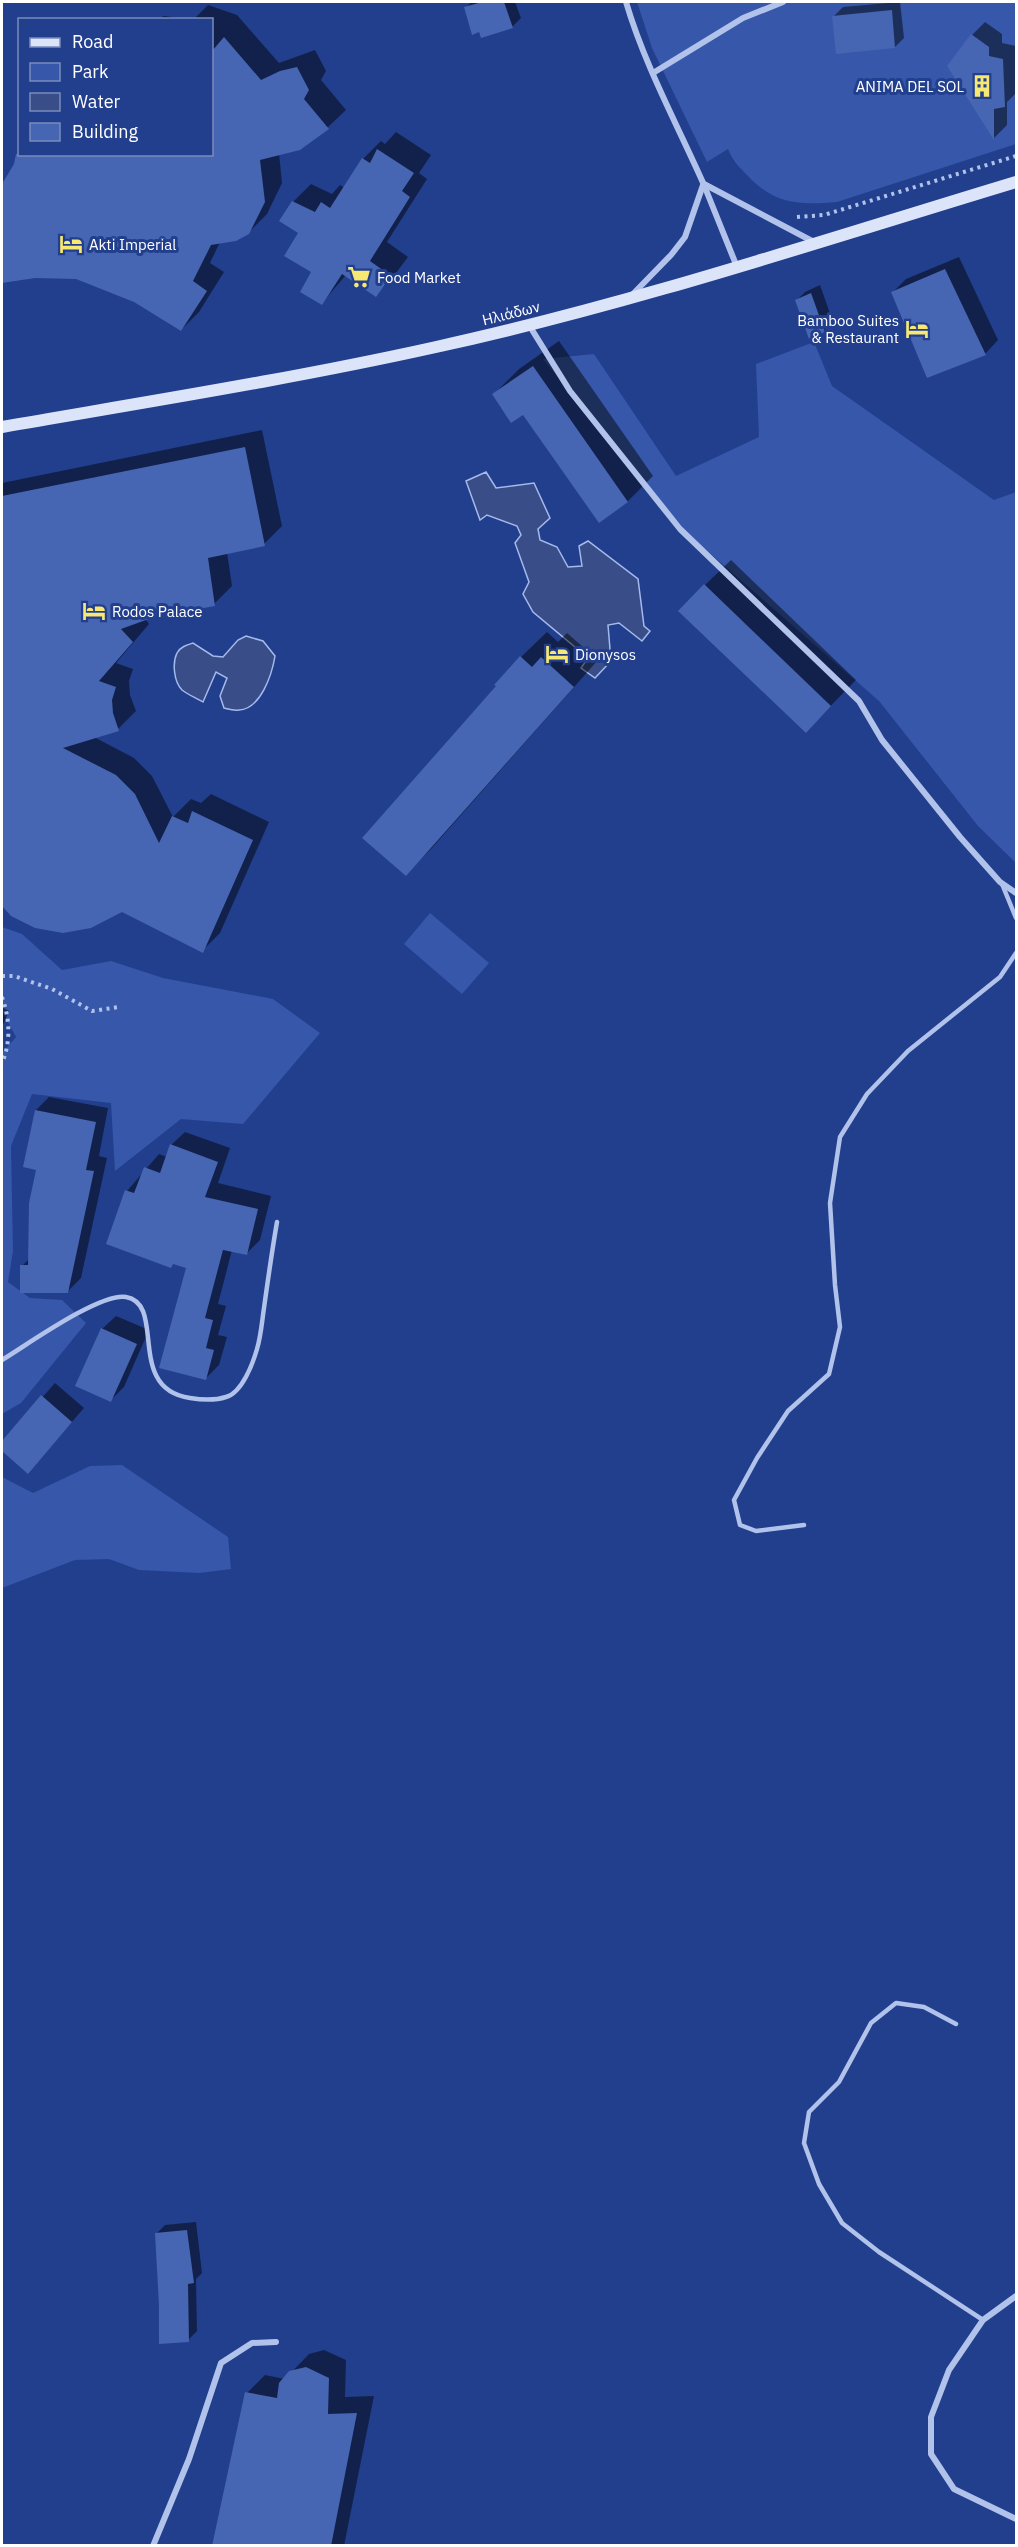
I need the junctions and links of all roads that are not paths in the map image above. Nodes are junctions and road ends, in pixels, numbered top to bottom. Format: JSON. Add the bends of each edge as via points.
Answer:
{"nodes":[{"id":1,"x":626,"y":2,"type":"edge"},
{"id":2,"x":783,"y":2,"type":"edge"},
{"id":3,"x":653,"y":74,"type":"junction"},
{"id":4,"x":1017,"y":182,"type":"edge"},
{"id":5,"x":703,"y":184,"type":"junction"},
{"id":6,"x":816,"y":243,"type":"junction"},
{"id":7,"x":737,"y":267,"type":"junction"},
{"id":8,"x":630,"y":298,"type":"junction"},
{"id":9,"x":529,"y":325,"type":"junction"},
{"id":10,"x":2,"y":427,"type":"edge"},
{"id":11,"x":1000,"y":882,"type":"junction"},
{"id":12,"x":1017,"y":893,"type":"edge"},
{"id":13,"x":1017,"y":918,"type":"edge"},
{"id":14,"x":1017,"y":953,"type":"edge"},
{"id":15,"x":277,"y":1222,"type":"dead end"},
{"id":16,"x":2,"y":1360,"type":"edge"},
{"id":17,"x":804,"y":1525,"type":"dead end"},
{"id":18,"x":956,"y":2024,"type":"dead end"},
{"id":19,"x":1017,"y":2296,"type":"edge"},
{"id":20,"x":983,"y":2320,"type":"junction"},
{"id":21,"x":276,"y":2342,"type":"dead end"},
{"id":22,"x":1017,"y":2519,"type":"edge"},
{"id":23,"x":153,"y":2546,"type":"edge"}],
"edges":[{"from":1,"to":3,"type":"street"},
{"from":2,"to":3,"type":"street","via":[[743,18]]},
{"from":3,"to":5,"type":"street"},
{"from":4,"to":6,"type":"street","name":"Ηλιάδων"},
{"from":5,"to":6,"type":"street"},
{"from":5,"to":7,"type":"street"},
{"from":5,"to":8,"type":"street","via":[[685,237]]},
{"from":6,"to":7,"type":"street","name":"Ηλιάδων"},
{"from":7,"to":8,"type":"street","name":"Ηλιάδων"},
{"from":8,"to":9,"type":"street","name":"Ηλιάδων"},
{"from":9,"to":10,"type":"street","name":"Ηλιάδων","via":[[349,365]]},
{"from":9,"to":11,"type":"street","via":[[570,391],[680,529],[859,701],[882,740]]},
{"from":11,"to":12,"type":"street"},
{"from":11,"to":13,"type":"lane"},
{"from":14,"to":17,"type":"lane","via":[[1000,977],[908,1051],[867,1094],[840,1137],[830,1203],[840,1327],[829,1374],[788,1412],[734,1500],[741,1525],[756,1531]]},
{"from":15,"to":16,"type":"lane","via":[[257,1349],[240,1387],[228,1397],[206,1401],[179,1397],[157,1380],[142,1307],[128,1297],[106,1299]]},
{"from":18,"to":20,"type":"lane","via":[[924,2007],[896,2003],[871,2023],[839,2082],[809,2112],[804,2143],[819,2184],[842,2223],[879,2253]]},
{"from":19,"to":20,"type":"street"},
{"from":20,"to":22,"type":"street","via":[[949,2370],[931,2417],[931,2454],[954,2489]]},
{"from":21,"to":23,"type":"street","via":[[252,2343],[221,2363],[189,2459]]}]}
